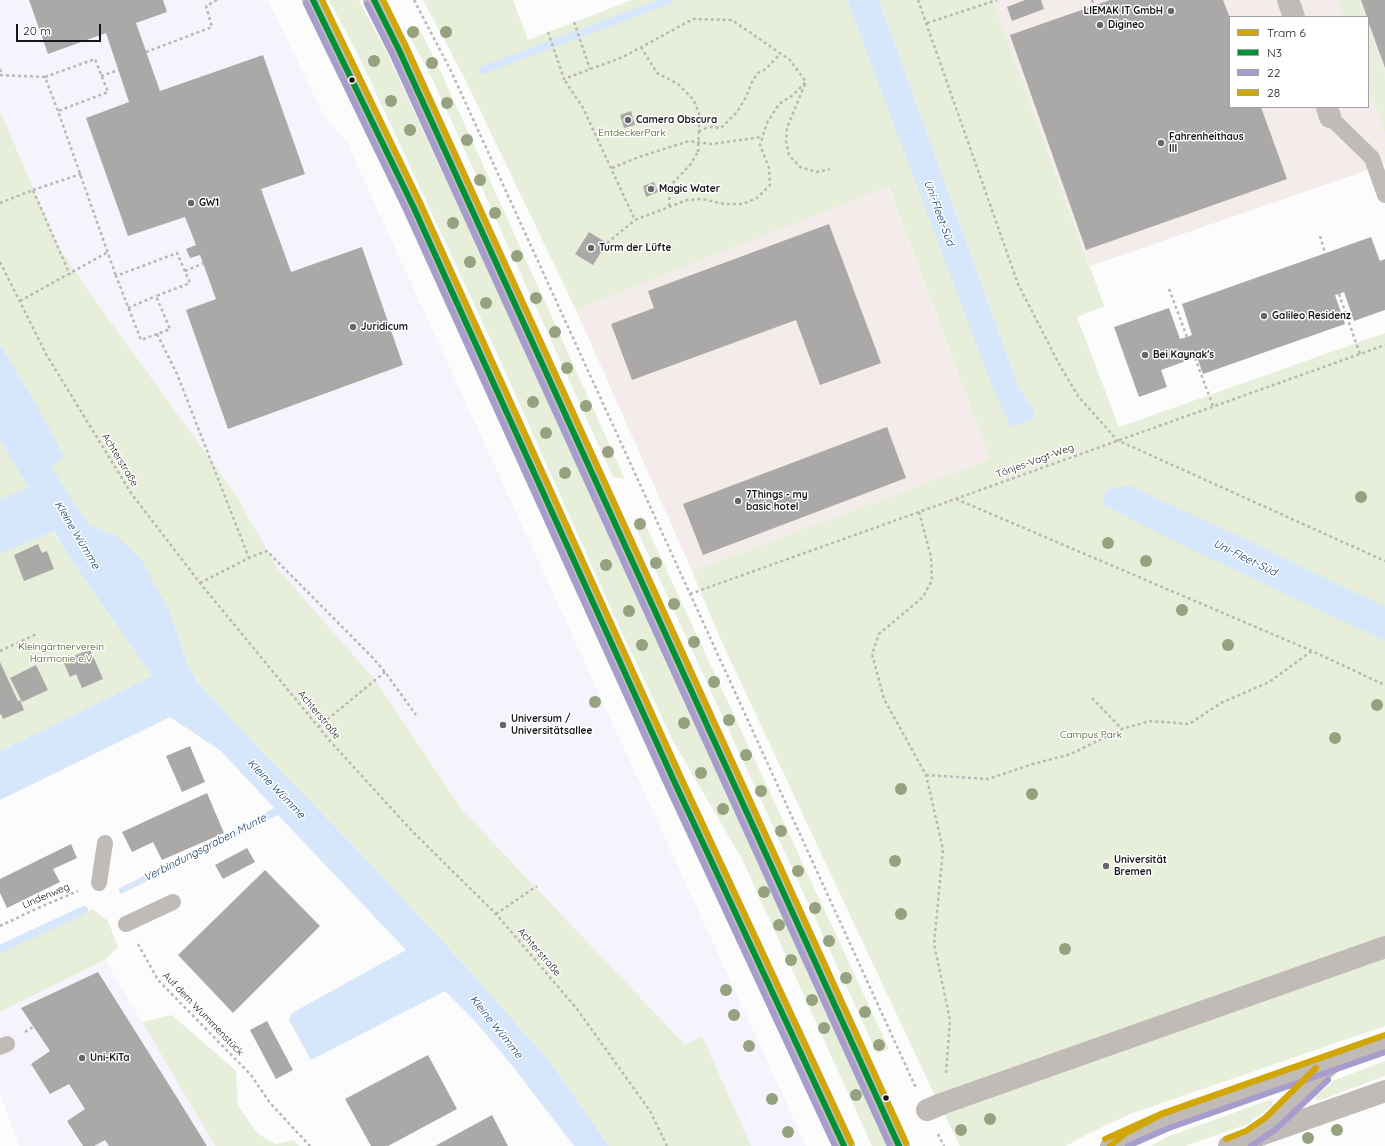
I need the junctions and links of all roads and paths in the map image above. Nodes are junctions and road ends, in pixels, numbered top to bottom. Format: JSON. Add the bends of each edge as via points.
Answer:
{"nodes":[{"id":1,"x":217,"y":0,"type":"edge"},
{"id":2,"x":313,"y":0,"type":"edge"},
{"id":3,"x":374,"y":0,"type":"edge"},
{"id":4,"x":414,"y":0,"type":"edge"},
{"id":5,"x":918,"y":0,"type":"edge"},
{"id":6,"x":997,"y":0,"type":"edge"},
{"id":7,"x":1092,"y":0,"type":"edge"},
{"id":8,"x":1288,"y":0,"type":"edge"},
{"id":9,"x":1094,"y":6,"type":"dead end"},
{"id":10,"x":1294,"y":16,"type":"edge"},
{"id":11,"x":574,"y":22,"type":"dead end"},
{"id":12,"x":927,"y":23,"type":"junction"},
{"id":13,"x":548,"y":32,"type":"dead end"},
{"id":14,"x":641,"y":47,"type":"junction"},
{"id":15,"x":146,"y":52,"type":"dead end"},
{"id":16,"x":780,"y":54,"type":"junction"},
{"id":17,"x":590,"y":69,"type":"junction"},
{"id":18,"x":0,"y":70,"type":"edge"},
{"id":19,"x":119,"y":70,"type":"dead end"},
{"id":20,"x":1,"y":75,"type":"edge"},
{"id":21,"x":101,"y":76,"type":"junction"},
{"id":22,"x":45,"y":77,"type":"junction"},
{"id":23,"x":564,"y":79,"type":"junction"},
{"id":24,"x":806,"y":82,"type":"junction"},
{"id":25,"x":58,"y":111,"type":"junction"},
{"id":26,"x":1328,"y":112,"type":"edge"},
{"id":27,"x":699,"y":131,"type":"junction"},
{"id":28,"x":763,"y":137,"type":"junction"},
{"id":29,"x":612,"y":168,"type":"junction"},
{"id":30,"x":830,"y":168,"type":"dead end"},
{"id":31,"x":81,"y":174,"type":"junction"},
{"id":32,"x":33,"y":190,"type":"junction"},
{"id":33,"x":1385,"y":195,"type":"edge"},
{"id":34,"x":0,"y":202,"type":"edge"},
{"id":35,"x":669,"y":206,"type":"junction"},
{"id":36,"x":635,"y":220,"type":"junction"},
{"id":37,"x":1320,"y":236,"type":"dead end"},
{"id":38,"x":607,"y":243,"type":"dead end"},
{"id":39,"x":108,"y":252,"type":"junction"},
{"id":40,"x":1326,"y":253,"type":"dead end"},
{"id":41,"x":0,"y":262,"type":"edge"},
{"id":42,"x":204,"y":263,"type":"dead end"},
{"id":43,"x":185,"y":270,"type":"junction"},
{"id":44,"x":70,"y":275,"type":"junction"},
{"id":45,"x":116,"y":276,"type":"junction"},
{"id":46,"x":1169,"y":289,"type":"dead end"},
{"id":47,"x":1339,"y":294,"type":"dead end"},
{"id":48,"x":156,"y":296,"type":"junction"},
{"id":49,"x":20,"y":301,"type":"junction"},
{"id":50,"x":128,"y":308,"type":"junction"},
{"id":51,"x":157,"y":334,"type":"junction"},
{"id":52,"x":1187,"y":337,"type":"dead end"},
{"id":53,"x":1385,"y":345,"type":"edge"},
{"id":54,"x":1360,"y":354,"type":"junction"},
{"id":55,"x":1195,"y":358,"type":"dead end"},
{"id":56,"x":1213,"y":406,"type":"junction"},
{"id":57,"x":1117,"y":440,"type":"junction"},
{"id":58,"x":956,"y":498,"type":"junction"},
{"id":59,"x":919,"y":512,"type":"junction"},
{"id":60,"x":249,"y":558,"type":"junction"},
{"id":61,"x":1385,"y":561,"type":"edge"},
{"id":62,"x":200,"y":583,"type":"junction"},
{"id":63,"x":690,"y":594,"type":"junction"},
{"id":64,"x":37,"y":634,"type":"dead end"},
{"id":65,"x":0,"y":651,"type":"edge"},
{"id":66,"x":1312,"y":651,"type":"junction"},
{"id":67,"x":385,"y":672,"type":"junction"},
{"id":68,"x":1385,"y":685,"type":"edge"},
{"id":69,"x":1092,"y":698,"type":"dead end"},
{"id":70,"x":416,"y":715,"type":"dead end"},
{"id":71,"x":318,"y":727,"type":"junction"},
{"id":72,"x":1122,"y":729,"type":"junction"},
{"id":73,"x":926,"y":775,"type":"junction"},
{"id":74,"x":105,"y":843,"type":"dead end"},
{"id":75,"x":99,"y":883,"type":"joint"},
{"id":76,"x":537,"y":886,"type":"dead end"},
{"id":77,"x":172,"y":902,"type":"dead end"},
{"id":78,"x":496,"y":914,"type":"junction"},
{"id":79,"x":126,"y":924,"type":"joint"},
{"id":80,"x":0,"y":926,"type":"edge"},
{"id":81,"x":1385,"y":947,"type":"edge"},
{"id":82,"x":1385,"y":1044,"type":"edge"},
{"id":83,"x":1341,"y":1060,"type":"junction"},
{"id":84,"x":1385,"y":1091,"type":"edge"},
{"id":85,"x":935,"y":1106,"type":"junction"},
{"id":86,"x":1250,"y":1138,"type":"junction"},
{"id":87,"x":307,"y":1142,"type":"junction"},
{"id":88,"x":305,"y":1146,"type":"edge"},
{"id":89,"x":310,"y":1146,"type":"edge"},
{"id":90,"x":667,"y":1146,"type":"edge"},
{"id":91,"x":844,"y":1146,"type":"edge"},
{"id":92,"x":899,"y":1146,"type":"edge"},
{"id":93,"x":1108,"y":1146,"type":"edge"},
{"id":94,"x":1229,"y":1146,"type":"edge"}],
"edges":[{"from":1,"to":15,"type":"path","via":[[206,6],[212,27]]},
{"from":2,"to":91,"type":"main road","via":[[413,206],[674,781]]},
{"from":3,"to":92,"type":"main road","via":[[410,72]]},
{"from":4,"to":63,"type":"path","via":[[451,71]]},
{"from":5,"to":12,"type":"path"},
{"from":6,"to":12,"type":"path"},
{"from":7,"to":9,"type":"path"},
{"from":8,"to":10,"type":"street"},
{"from":11,"to":17,"type":"path"},
{"from":12,"to":57,"type":"path","via":[[1018,284],[1078,396]]},
{"from":13,"to":23,"type":"path"},
{"from":14,"to":16,"type":"path","via":[[693,19],[732,20]]},
{"from":14,"to":17,"type":"path","via":[[623,57]]},
{"from":14,"to":27,"type":"path","via":[[657,73],[678,84],[693,99],[699,113]]},
{"from":16,"to":24,"type":"path","via":[[790,60]]},
{"from":16,"to":27,"type":"path","via":[[766,69],[758,73],[737,112],[721,128],[709,127]]},
{"from":17,"to":23,"type":"path"},
{"from":18,"to":20,"type":"path"},
{"from":19,"to":21,"type":"path"},
{"from":20,"to":22,"type":"path"},
{"from":21,"to":22,"type":"path","via":[[95,59]]},
{"from":21,"to":25,"type":"path","via":[[108,92]]},
{"from":22,"to":25,"type":"path"},
{"from":23,"to":29,"type":"path","via":[[583,108]]},
{"from":24,"to":28,"type":"path","via":[[780,104],[767,123]]},
{"from":24,"to":30,"type":"path","via":[[787,128],[789,156],[800,167],[817,172]]},
{"from":25,"to":31,"type":"path"},
{"from":26,"to":33,"type":"lane","via":[[1372,158]]},
{"from":27,"to":35,"type":"path","bridge":true,"via":[[698,152],[690,165],[670,186]]},
{"from":28,"to":29,"type":"path","via":[[711,144],[689,141]]},
{"from":28,"to":35,"type":"path","via":[[760,145],[769,168],[770,185],[757,198],[743,204],[724,204],[702,199],[686,200]]},
{"from":29,"to":36,"type":"path"},
{"from":31,"to":32,"type":"path"},
{"from":31,"to":39,"type":"path"},
{"from":32,"to":34,"type":"path"},
{"from":32,"to":44,"type":"path"},
{"from":35,"to":36,"type":"path"},
{"from":36,"to":38,"type":"path"},
{"from":37,"to":40,"type":"path"},
{"from":39,"to":44,"type":"path"},
{"from":39,"to":45,"type":"path"},
{"from":41,"to":49,"type":"path","name":"Achterstraße"},
{"from":42,"to":43,"type":"path"},
{"from":43,"to":45,"type":"path","via":[[177,253]]},
{"from":43,"to":48,"type":"path","via":[[190,282]]},
{"from":44,"to":49,"type":"path"},
{"from":45,"to":50,"type":"path"},
{"from":46,"to":52,"type":"path"},
{"from":47,"to":54,"type":"path"},
{"from":48,"to":50,"type":"path"},
{"from":48,"to":51,"type":"path","via":[[170,329]]},
{"from":49,"to":62,"type":"path","name":"Achterstraße","via":[[46,354],[131,493]]},
{"from":50,"to":51,"type":"path","via":[[141,340]]},
{"from":51,"to":60,"type":"path","via":[[177,374]]},
{"from":53,"to":54,"type":"path","name":"Tönjes-Vagt-Weg"},
{"from":54,"to":56,"type":"path","name":"Tönjes-Vagt-Weg"},
{"from":55,"to":56,"type":"path"},
{"from":56,"to":57,"type":"path","name":"Tönjes-Vagt-Weg"},
{"from":57,"to":58,"type":"path","name":"Tönjes-Vagt-Weg"},
{"from":57,"to":61,"type":"path"},
{"from":58,"to":59,"type":"path","name":"Tönjes-Vagt-Weg"},
{"from":58,"to":66,"type":"path"},
{"from":59,"to":63,"type":"path","name":"Tönjes-Vagt-Weg"},
{"from":59,"to":73,"type":"path","via":[[931,558],[932,580],[923,597],[879,634],[872,654],[884,699]]},
{"from":60,"to":62,"type":"path"},
{"from":60,"to":67,"type":"path","via":[[267,551]]},
{"from":62,"to":71,"type":"path","name":"Achterstraße"},
{"from":63,"to":85,"type":"path"},
{"from":64,"to":65,"type":"path"},
{"from":66,"to":68,"type":"path"},
{"from":66,"to":72,"type":"path","via":[[1269,682],[1221,704],[1189,724],[1150,721]]},
{"from":67,"to":70,"type":"path"},
{"from":67,"to":71,"type":"path"},
{"from":69,"to":72,"type":"path"},
{"from":71,"to":78,"type":"path","name":"Achterstraße","via":[[411,830]]},
{"from":72,"to":73,"type":"path","via":[[1071,754],[988,779]]},
{"from":73,"to":85,"type":"path","via":[[943,850],[934,944],[950,1020]]},
{"from":74,"to":75,"type":"lane"},
{"from":75,"to":80,"type":"path","name":"Lindenweg"},
{"from":76,"to":78,"type":"path"},
{"from":77,"to":79,"type":"lane"},
{"from":78,"to":90,"type":"path","name":"Achterstraße","via":[[577,1009],[650,1111]]},
{"from":79,"to":87,"type":"path","name":"Auf dem Wummenstück","via":[[158,980],[251,1075],[270,1103]]},
{"from":81,"to":85,"type":"street"},
{"from":82,"to":83,"type":"lane"},
{"from":83,"to":86,"type":"lane","via":[[1322,1074],[1270,1124]]},
{"from":83,"to":93,"type":"lane","via":[[1166,1121]]},
{"from":84,"to":86,"type":"street"},
{"from":86,"to":94,"type":"street"},
{"from":87,"to":88,"type":"path"},
{"from":87,"to":89,"type":"path","name":"Auf dem Wummenstück"}]}
